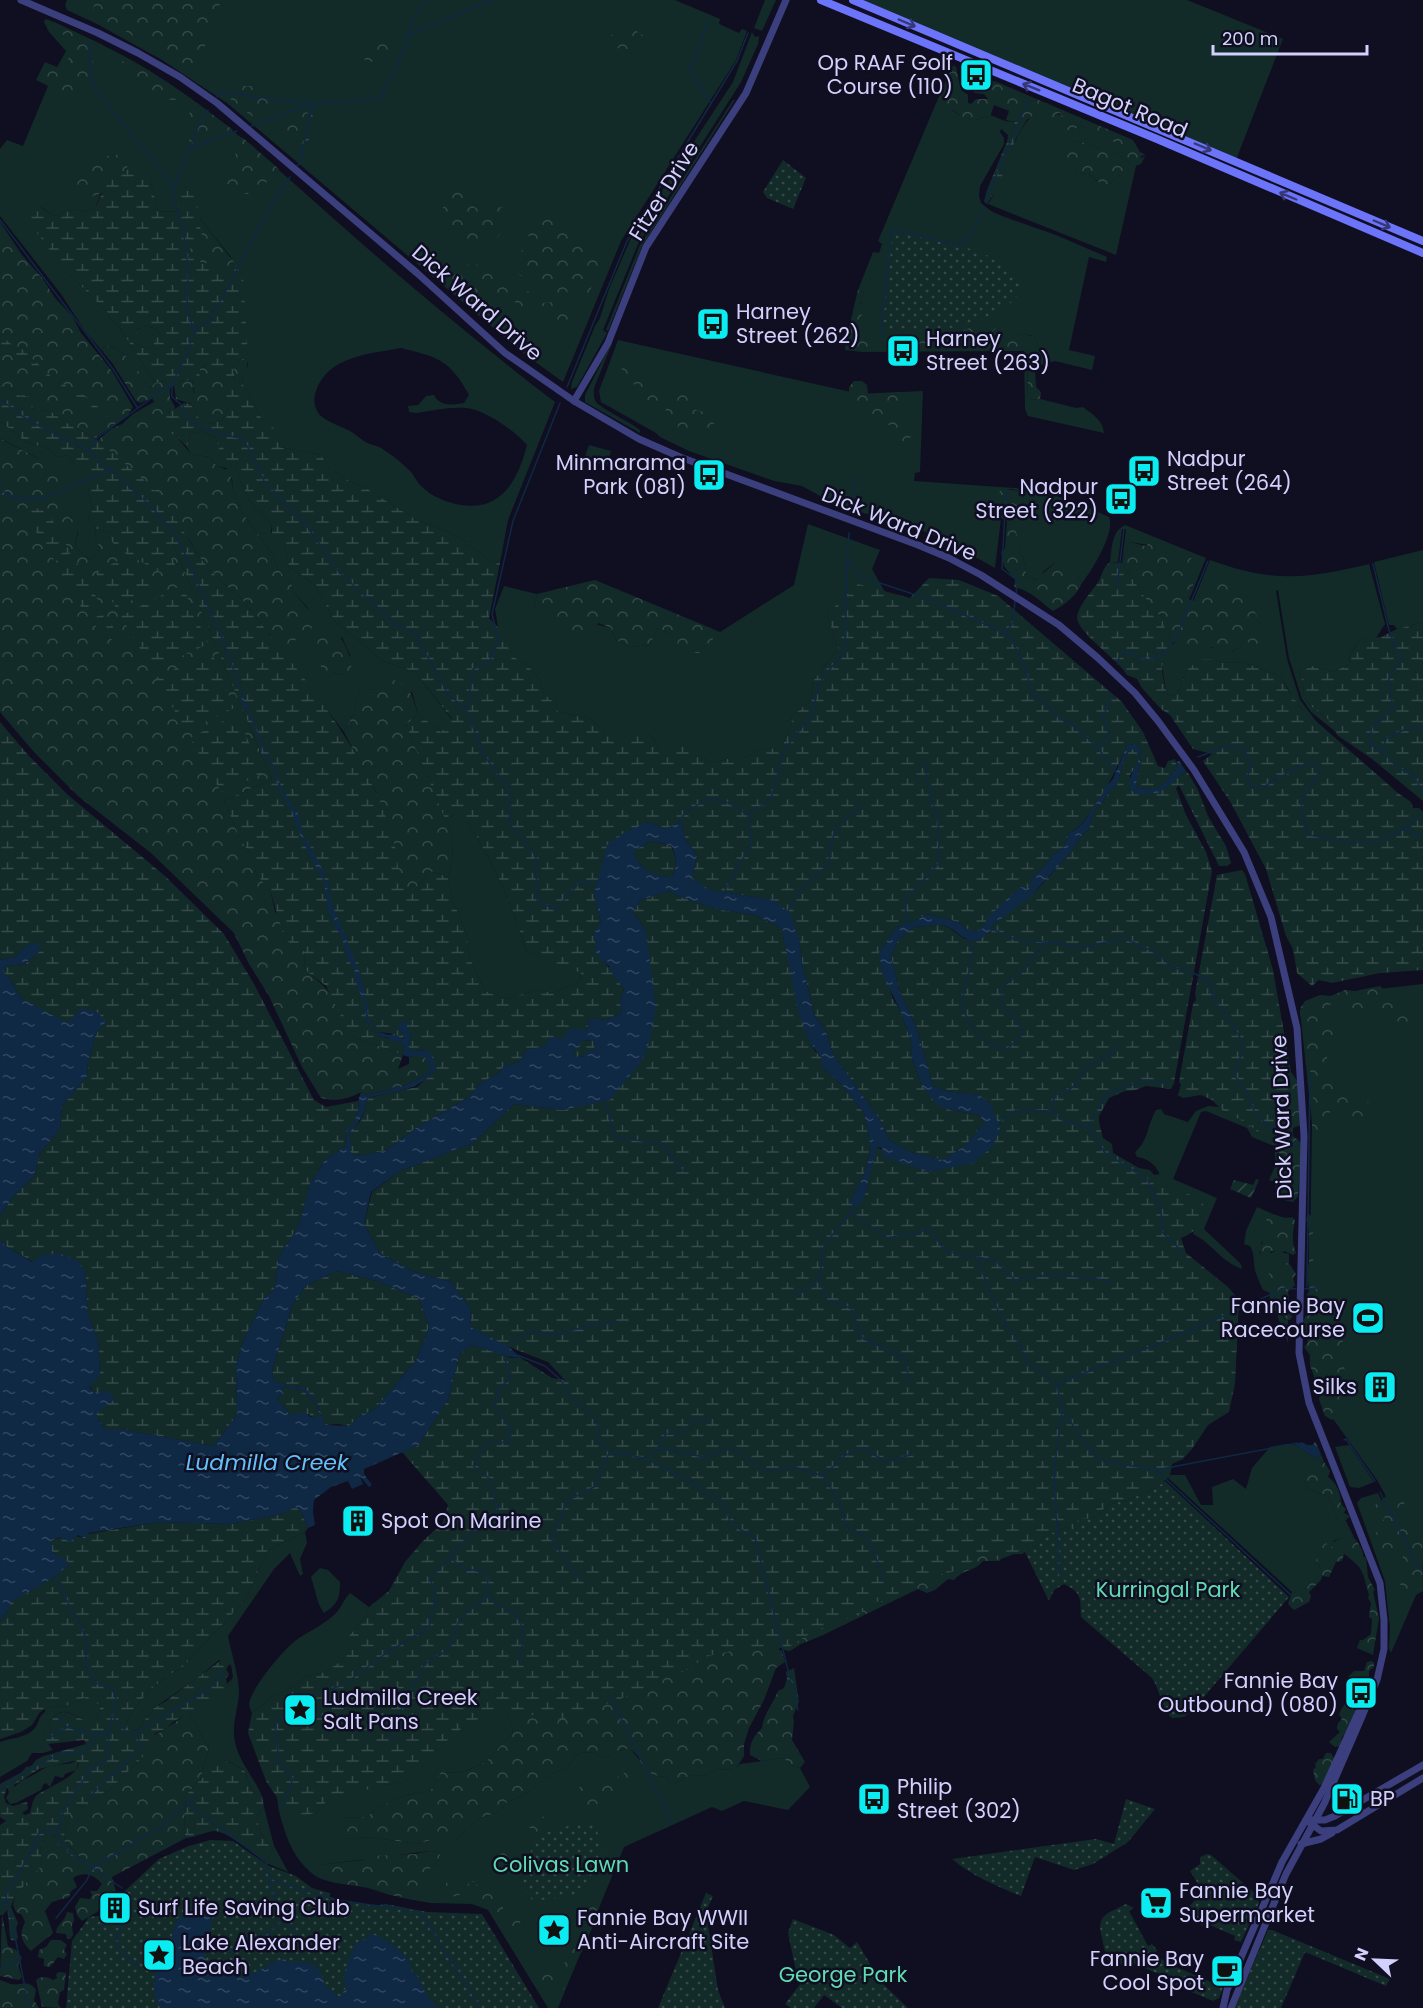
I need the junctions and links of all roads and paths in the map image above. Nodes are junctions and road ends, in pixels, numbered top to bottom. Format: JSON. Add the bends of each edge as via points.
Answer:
{"nodes":[{"id":1,"x":21,"y":0,"type":"edge"},
{"id":2,"x":786,"y":0,"type":"edge"},
{"id":3,"x":821,"y":0,"type":"edge"},
{"id":4,"x":853,"y":0,"type":"edge"},
{"id":5,"x":1423,"y":241,"type":"edge"},
{"id":6,"x":1423,"y":254,"type":"edge"},
{"id":7,"x":574,"y":401,"type":"junction"},
{"id":8,"x":1344,"y":1750,"type":"junction"},
{"id":9,"x":1423,"y":1764,"type":"edge"},
{"id":10,"x":1423,"y":1778,"type":"edge"},
{"id":11,"x":1324,"y":1804,"type":"junction"},
{"id":12,"x":1341,"y":1812,"type":"junction"},
{"id":13,"x":1306,"y":1819,"type":"junction"},
{"id":14,"x":1314,"y":1823,"type":"junction"},
{"id":15,"x":1337,"y":1830,"type":"junction"},
{"id":16,"x":1300,"y":1845,"type":"junction"},
{"id":17,"x":1267,"y":1895,"type":"junction"},
{"id":18,"x":1275,"y":1900,"type":"junction"},
{"id":19,"x":1245,"y":1948,"type":"junction"},
{"id":20,"x":1254,"y":1952,"type":"junction"},
{"id":21,"x":1223,"y":2008,"type":"edge"},
{"id":22,"x":1231,"y":2008,"type":"edge"}],
"edges":[{"from":1,"to":7,"type":"street","name":"Dick Ward Drive","via":[[138,52],[180,77],[408,266],[505,353]]},
{"from":2,"to":7,"type":"street","name":"Fitzer Drive","via":[[746,93],[646,247],[608,343]]},
{"from":6,"to":3,"type":"main road","name":"Bagot Road","one_way":true},
{"from":4,"to":5,"type":"main road","name":"Bagot Road","one_way":true},
{"from":7,"to":8,"type":"street","name":"Dick Ward Drive","via":[[680,457],[949,558],[1016,596],[1059,625],[1135,693],[1184,755],[1244,852],[1271,916],[1297,1028],[1304,1136],[1299,1353],[1309,1403],[1376,1570],[1383,1605],[1382,1659],[1377,1680]]},
{"from":8,"to":11,"type":"street"},
{"from":8,"to":13,"type":"street"},
{"from":9,"to":12,"type":"street"},
{"from":10,"to":15,"type":"street"},
{"from":11,"to":12,"type":"street","via":[[1332,1813]]},
{"from":11,"to":14,"type":"street"},
{"from":12,"to":14,"type":"street"},
{"from":13,"to":14,"type":"street"},
{"from":13,"to":17,"type":"street"},
{"from":14,"to":15,"type":"street","via":[[1324,1832]]},
{"from":14,"to":16,"type":"street"},
{"from":15,"to":16,"type":"street"},
{"from":16,"to":18,"type":"street"},
{"from":17,"to":18,"type":"street"},
{"from":17,"to":19,"type":"street"},
{"from":18,"to":20,"type":"street"},
{"from":19,"to":20,"type":"street"},
{"from":19,"to":21,"type":"street"},
{"from":20,"to":22,"type":"street"}]}
